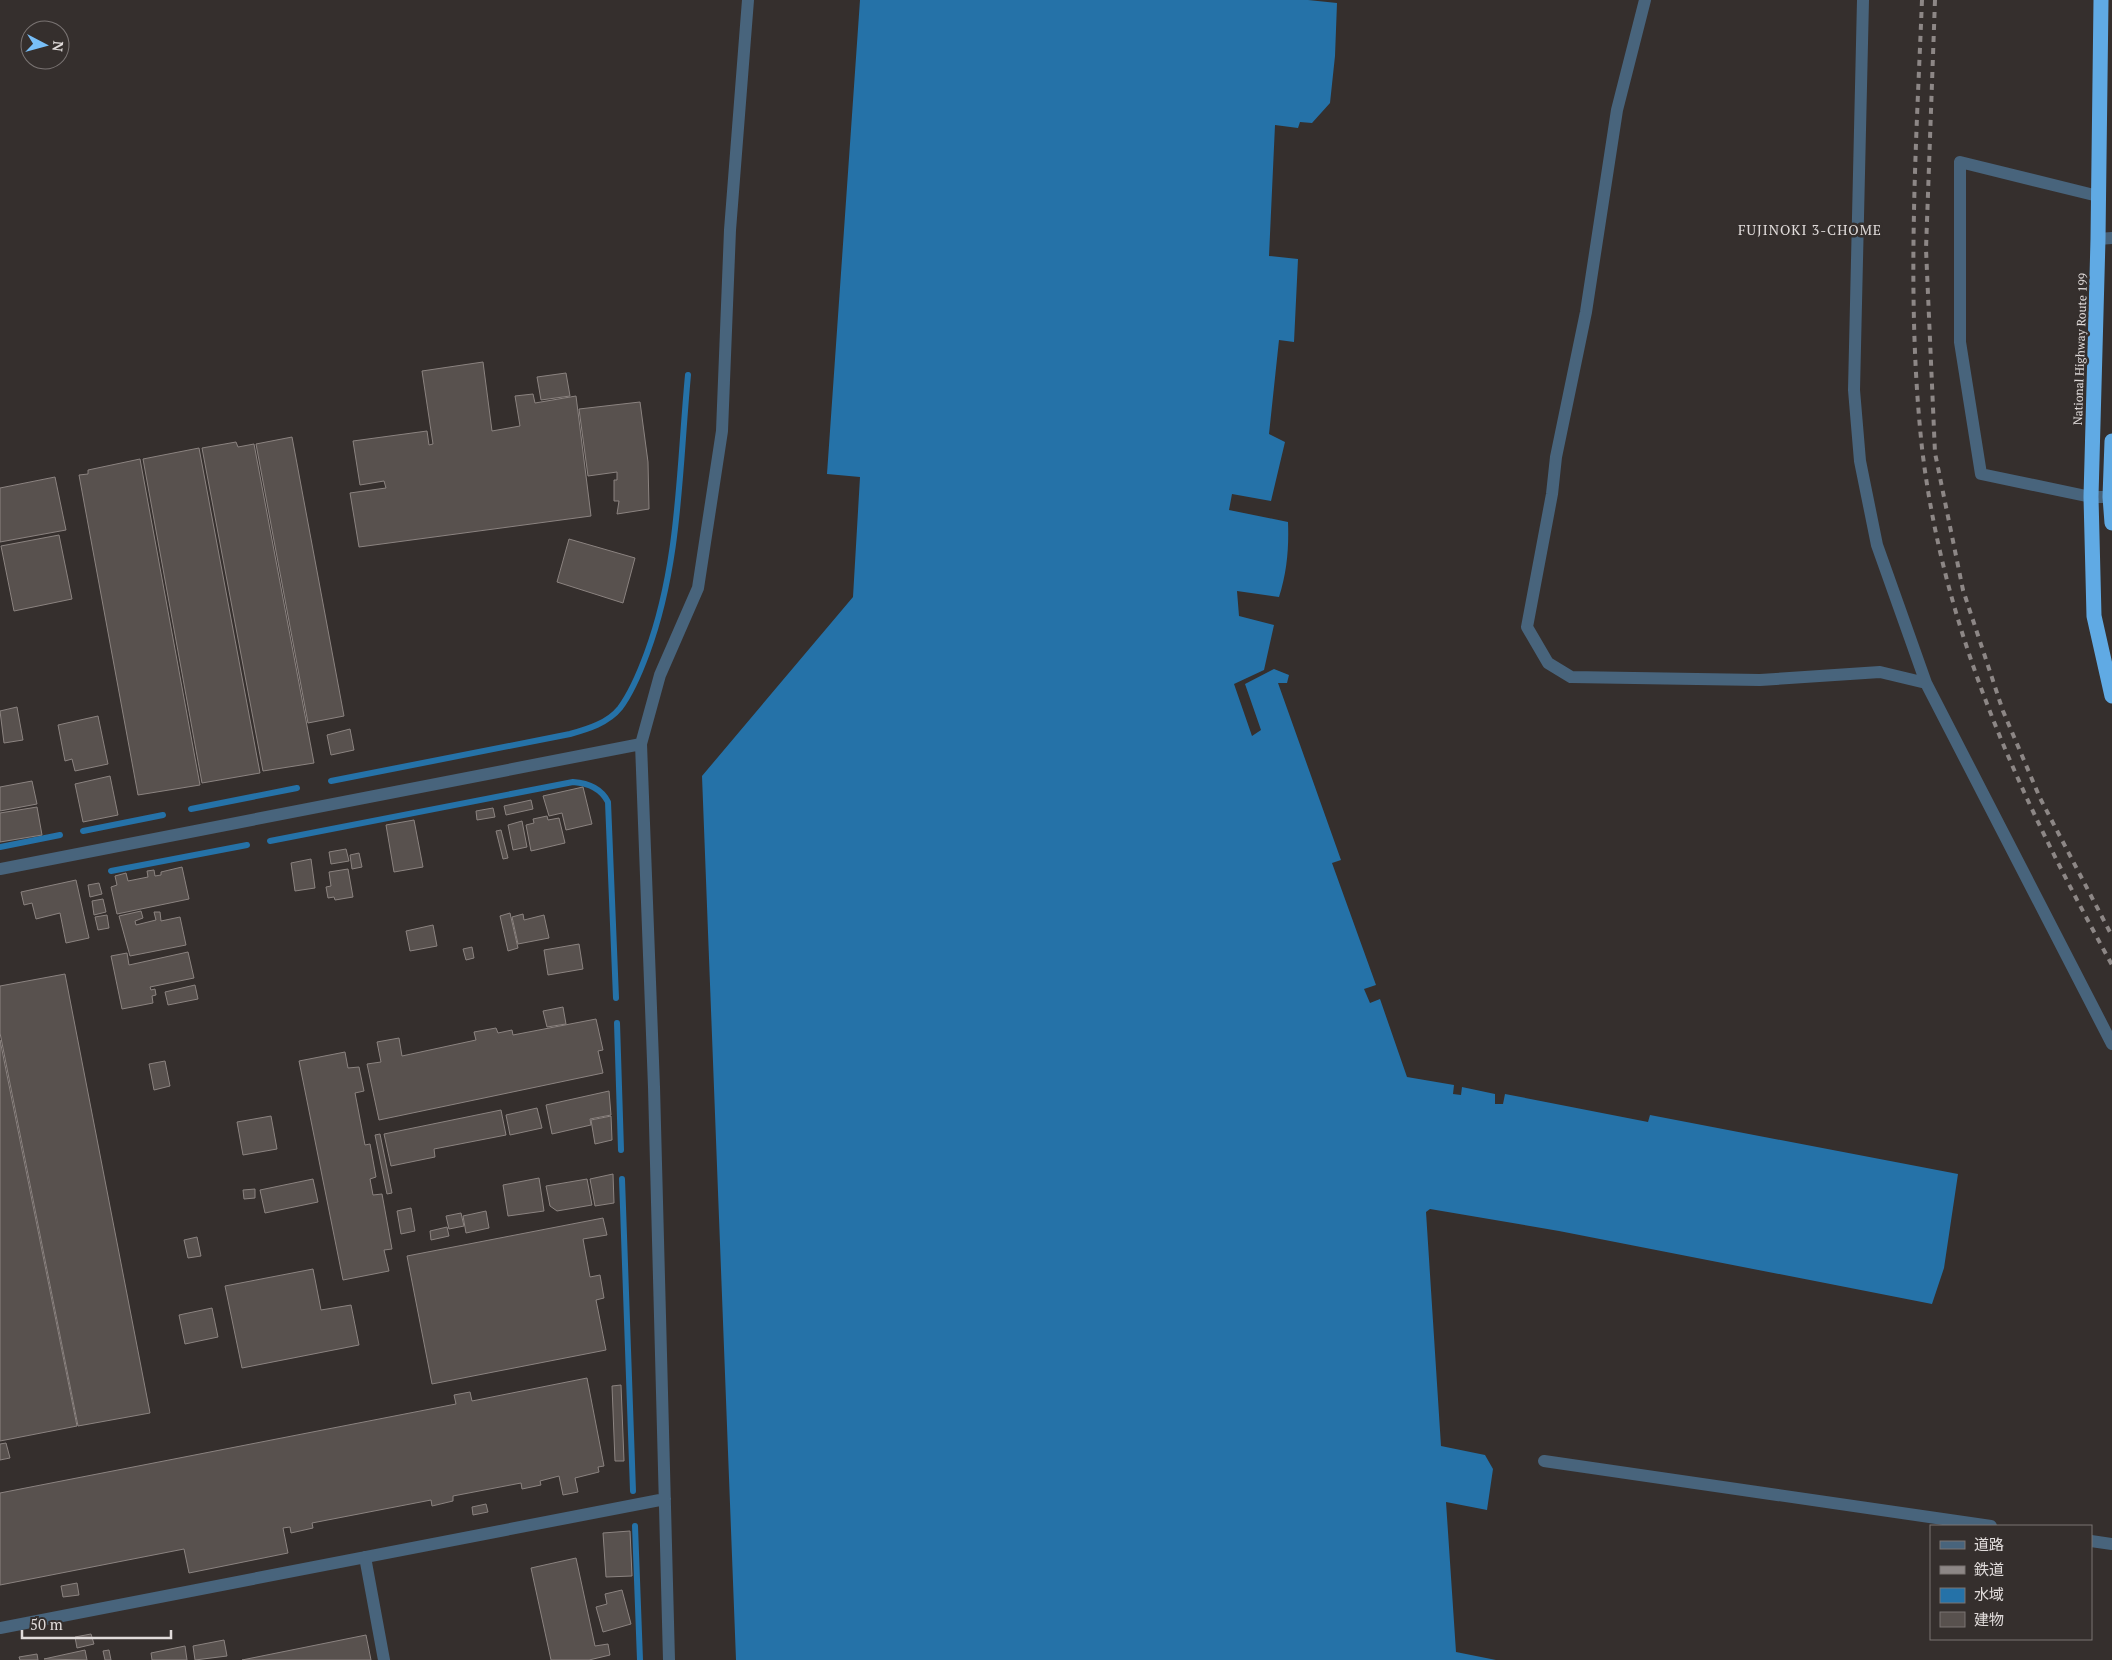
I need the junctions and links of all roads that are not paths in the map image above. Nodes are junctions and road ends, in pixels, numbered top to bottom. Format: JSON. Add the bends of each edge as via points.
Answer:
{"nodes":[{"id":1,"x":748,"y":0,"type":"edge"},
{"id":2,"x":1645,"y":0,"type":"edge"},
{"id":3,"x":1863,"y":0,"type":"edge"},
{"id":4,"x":2101,"y":0,"type":"edge"},
{"id":5,"x":2098,"y":196,"type":"junction"},
{"id":6,"x":2105,"y":239,"type":"edge"},
{"id":7,"x":2112,"y":442,"type":"edge"},
{"id":8,"x":2091,"y":497,"type":"junction"},
{"id":9,"x":2111,"y":497,"type":"edge"},
{"id":10,"x":2112,"y":523,"type":"edge"},
{"id":11,"x":1926,"y":683,"type":"junction"},
{"id":12,"x":2112,"y":696,"type":"edge"},
{"id":13,"x":641,"y":744,"type":"junction"},
{"id":14,"x":0,"y":870,"type":"edge"},
{"id":15,"x":2112,"y":1044,"type":"edge"},
{"id":16,"x":1544,"y":1461,"type":"dead end"},
{"id":17,"x":665,"y":1499,"type":"junction"},
{"id":18,"x":1984,"y":1525,"type":"edge"},
{"id":19,"x":2092,"y":1541,"type":"edge"},
{"id":20,"x":2112,"y":1544,"type":"edge"},
{"id":21,"x":365,"y":1557,"type":"junction"},
{"id":22,"x":0,"y":1628,"type":"edge"},
{"id":23,"x":384,"y":1660,"type":"edge"},
{"id":24,"x":669,"y":1660,"type":"edge"}],
"edges":[{"from":1,"to":13,"type":"street","via":[[730,230],[722,431],[698,588],[660,675]]},
{"from":2,"to":11,"type":"street","via":[[1617,110],[1586,312],[1556,457],[1527,627],[1548,663],[1571,676],[1760,680],[1880,672]]},
{"from":3,"to":11,"type":"street","via":[[1854,390],[1860,461],[1877,545]]},
{"from":4,"to":5,"type":"highway","name":"National Highway Route 199"},
{"from":5,"to":6,"type":"highway","name":"National Highway Route 199"},
{"from":5,"to":8,"type":"street","via":[[1960,162],[1960,342],[1981,474]]},
{"from":6,"to":8,"type":"highway","name":"National Highway Route 199"},
{"from":7,"to":9,"type":"highway"},
{"from":8,"to":9,"type":"street"},
{"from":8,"to":12,"type":"highway","name":"National Highway Route 199","via":[[2094,616]]},
{"from":9,"to":10,"type":"highway"},
{"from":11,"to":15,"type":"street"},
{"from":13,"to":14,"type":"street"},
{"from":13,"to":17,"type":"street"},
{"from":16,"to":18,"type":"street"},
{"from":17,"to":21,"type":"street"},
{"from":17,"to":24,"type":"street"},
{"from":19,"to":20,"type":"street"},
{"from":21,"to":22,"type":"street"},
{"from":21,"to":23,"type":"street"}]}
